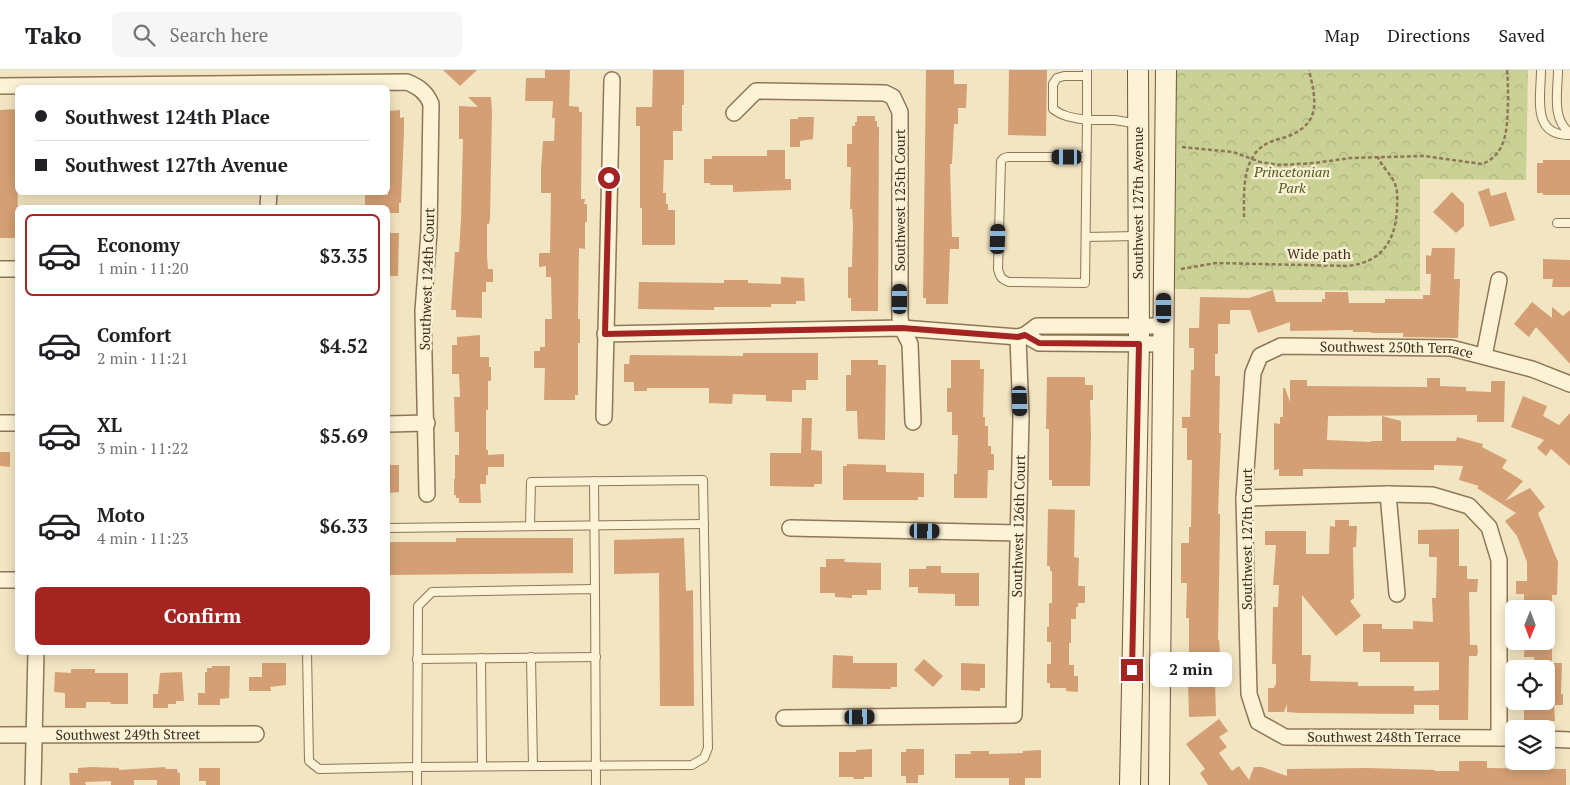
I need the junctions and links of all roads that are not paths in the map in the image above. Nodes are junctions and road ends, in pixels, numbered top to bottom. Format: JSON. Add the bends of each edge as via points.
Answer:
{"nodes":[{"id":1,"x":1138,"y":70,"type":"edge"},
{"id":2,"x":1166,"y":70,"type":"edge"},
{"id":3,"x":1541,"y":70,"type":"edge"},
{"id":4,"x":1558,"y":70,"type":"edge"},
{"id":5,"x":1087,"y":73,"type":"edge"},
{"id":6,"x":612,"y":80,"type":"dead end"},
{"id":7,"x":283,"y":81,"type":"edge"},
{"id":8,"x":129,"y":85,"type":"edge"},
{"id":9,"x":0,"y":86,"type":"edge"},
{"id":10,"x":15,"y":86,"type":"edge"},
{"id":11,"x":734,"y":113,"type":"dead end"},
{"id":12,"x":1087,"y":120,"type":"junction"},
{"id":13,"x":1138,"y":124,"type":"junction"},
{"id":14,"x":1165,"y":124,"type":"junction"},
{"id":15,"x":1570,"y":134,"type":"edge"},
{"id":16,"x":1086,"y":157,"type":"junction"},
{"id":17,"x":1557,"y":223,"type":"dead end"},
{"id":18,"x":1570,"y":223,"type":"edge"},
{"id":19,"x":1139,"y":236,"type":"junction"},
{"id":20,"x":1086,"y":237,"type":"junction"},
{"id":21,"x":0,"y":269,"type":"edge"},
{"id":22,"x":15,"y":269,"type":"edge"},
{"id":23,"x":1499,"y":280,"type":"dead end"},
{"id":24,"x":902,"y":328,"type":"junction"},
{"id":25,"x":605,"y":334,"type":"junction"},
{"id":26,"x":1139,"y":335,"type":"junction"},
{"id":27,"x":1163,"y":335,"type":"junction"},
{"id":28,"x":1021,"y":336,"type":"junction"},
{"id":29,"x":1260,"y":356,"type":"joint"},
{"id":30,"x":1484,"y":356,"type":"junction"},
{"id":31,"x":1570,"y":384,"type":"edge"},
{"id":32,"x":604,"y":417,"type":"dead end"},
{"id":33,"x":913,"y":422,"type":"dead end"},
{"id":34,"x":0,"y":423,"type":"edge"},
{"id":35,"x":15,"y":423,"type":"edge"},
{"id":36,"x":427,"y":423,"type":"junction"},
{"id":37,"x":390,"y":424,"type":"edge"},
{"id":38,"x":594,"y":481,"type":"junction"},
{"id":39,"x":427,"y":494,"type":"dead end"},
{"id":40,"x":1388,"y":494,"type":"junction"},
{"id":41,"x":1244,"y":498,"type":"junction"},
{"id":42,"x":704,"y":524,"type":"junction"},
{"id":43,"x":530,"y":526,"type":"junction"},
{"id":44,"x":595,"y":526,"type":"junction"},
{"id":45,"x":390,"y":528,"type":"edge"},
{"id":46,"x":790,"y":528,"type":"dead end"},
{"id":47,"x":1018,"y":533,"type":"junction"},
{"id":48,"x":0,"y":580,"type":"edge"},
{"id":49,"x":15,"y":580,"type":"edge"},
{"id":50,"x":595,"y":589,"type":"junction"},
{"id":51,"x":1397,"y":594,"type":"dead end"},
{"id":52,"x":36,"y":655,"type":"edge"},
{"id":53,"x":307,"y":655,"type":"edge"},
{"id":54,"x":531,"y":657,"type":"junction"},
{"id":55,"x":596,"y":657,"type":"junction"},
{"id":56,"x":481,"y":658,"type":"junction"},
{"id":57,"x":418,"y":659,"type":"junction"},
{"id":58,"x":784,"y":718,"type":"dead end"},
{"id":59,"x":1505,"y":720,"type":"edge"},
{"id":60,"x":1258,"y":722,"type":"joint"},
{"id":61,"x":256,"y":734,"type":"dead end"},
{"id":62,"x":0,"y":735,"type":"edge"},
{"id":63,"x":34,"y":735,"type":"junction"},
{"id":64,"x":1505,"y":738,"type":"edge"},
{"id":65,"x":1555,"y":739,"type":"edge"},
{"id":66,"x":1570,"y":740,"type":"edge"},
{"id":67,"x":596,"y":765,"type":"junction"},
{"id":68,"x":482,"y":766,"type":"junction"},
{"id":69,"x":533,"y":766,"type":"junction"},
{"id":70,"x":417,"y":767,"type":"junction"},
{"id":71,"x":33,"y":785,"type":"edge"},
{"id":72,"x":418,"y":785,"type":"edge"},
{"id":73,"x":596,"y":785,"type":"edge"},
{"id":74,"x":1130,"y":785,"type":"edge"},
{"id":75,"x":1158,"y":785,"type":"edge"}],
"edges":[{"from":1,"to":13,"type":"street","name":"Southwest 127th Avenue"},
{"from":2,"to":14,"type":"street","name":"Southwest 127th Avenue"},
{"from":3,"to":15,"type":"lane","via":[[1544,125],[1553,134]]},
{"from":4,"to":15,"type":"lane","via":[[1558,114],[1563,128]]},
{"from":5,"to":12,"type":"lane"},
{"from":5,"to":12,"type":"lane","via":[[1057,78],[1053,84],[1052,103],[1058,113]]},
{"from":6,"to":25,"type":"street"},
{"from":7,"to":8,"type":"street"},
{"from":7,"to":36,"type":"street","name":"Southwest 124th Court","via":[[407,82],[418,86],[431,104],[429,232],[423,311]]},
{"from":9,"to":10,"type":"street"},
{"from":11,"to":24,"type":"street","name":"Southwest 125th Court","via":[[756,90],[885,92],[893,97],[900,112]]},
{"from":12,"to":13,"type":"lane"},
{"from":12,"to":16,"type":"lane"},
{"from":13,"to":14,"type":"street"},
{"from":13,"to":19,"type":"street","name":"Southwest 127th Avenue"},
{"from":14,"to":27,"type":"street","name":"Southwest 127th Avenue"},
{"from":16,"to":20,"type":"lane"},
{"from":16,"to":20,"type":"lane","via":[[1008,156],[1001,161],[1000,277],[1008,282],[1086,283]]},
{"from":17,"to":18,"type":"lane"},
{"from":19,"to":20,"type":"lane"},
{"from":19,"to":26,"type":"street","name":"Southwest 127th Avenue"},
{"from":21,"to":22,"type":"street"},
{"from":23,"to":30,"type":"street"},
{"from":24,"to":25,"type":"street"},
{"from":24,"to":28,"type":"street"},
{"from":24,"to":33,"type":"street","name":"Southwest 125th Court","via":[[910,344]]},
{"from":25,"to":32,"type":"street"},
{"from":26,"to":27,"type":"street"},
{"from":26,"to":28,"type":"street","via":[[1037,326]]},
{"from":26,"to":74,"type":"street","name":"Southwest 127th Avenue"},
{"from":27,"to":75,"type":"street","name":"Southwest 127th Avenue"},
{"from":28,"to":47,"type":"street","name":"Southwest 126th Court"},
{"from":29,"to":30,"type":"street","name":"Southwest 250th Terrace","via":[[1281,346],[1451,348]]},
{"from":29,"to":41,"type":"street","name":"Southwest 127th Court","via":[[1253,372]]},
{"from":30,"to":31,"type":"street","name":"Southwest 250th Terrace"},
{"from":34,"to":35,"type":"street"},
{"from":36,"to":37,"type":"street"},
{"from":36,"to":39,"type":"street","name":"Southwest 124th Court"},
{"from":38,"to":42,"type":"lane","via":[[703,480]]},
{"from":38,"to":43,"type":"lane","via":[[530,482]]},
{"from":38,"to":44,"type":"lane"},
{"from":40,"to":41,"type":"street"},
{"from":40,"to":51,"type":"street"},
{"from":40,"to":59,"type":"street","via":[[1432,494],[1469,506],[1489,527],[1500,560]]},
{"from":41,"to":60,"type":"street","name":"Southwest 127th Court","via":[[1249,694]]},
{"from":42,"to":44,"type":"lane"},
{"from":42,"to":67,"type":"lane","via":[[708,748],[704,758],[692,765]]},
{"from":43,"to":44,"type":"lane"},
{"from":43,"to":45,"type":"lane"},
{"from":44,"to":50,"type":"lane"},
{"from":46,"to":47,"type":"street"},
{"from":47,"to":58,"type":"street","name":"Southwest 126th Court","via":[[1014,715]]},
{"from":48,"to":49,"type":"street"},
{"from":50,"to":55,"type":"lane"},
{"from":50,"to":57,"type":"lane","via":[[432,592],[418,606]]},
{"from":52,"to":63,"type":"street"},
{"from":53,"to":70,"type":"lane","via":[[309,761],[319,770]]},
{"from":54,"to":55,"type":"lane"},
{"from":54,"to":56,"type":"lane"},
{"from":54,"to":69,"type":"lane"},
{"from":55,"to":67,"type":"lane"},
{"from":56,"to":57,"type":"lane"},
{"from":56,"to":68,"type":"lane"},
{"from":57,"to":70,"type":"lane"},
{"from":60,"to":64,"type":"street","name":"Southwest 248th Terrace","via":[[1285,737]]},
{"from":61,"to":63,"type":"street","name":"Southwest 249th Street"},
{"from":62,"to":63,"type":"street","name":"Southwest 249th Street"},
{"from":63,"to":71,"type":"street"},
{"from":65,"to":66,"type":"street"},
{"from":67,"to":69,"type":"lane"},
{"from":67,"to":73,"type":"lane"},
{"from":68,"to":69,"type":"lane"},
{"from":68,"to":70,"type":"lane"},
{"from":70,"to":72,"type":"lane"}]}
